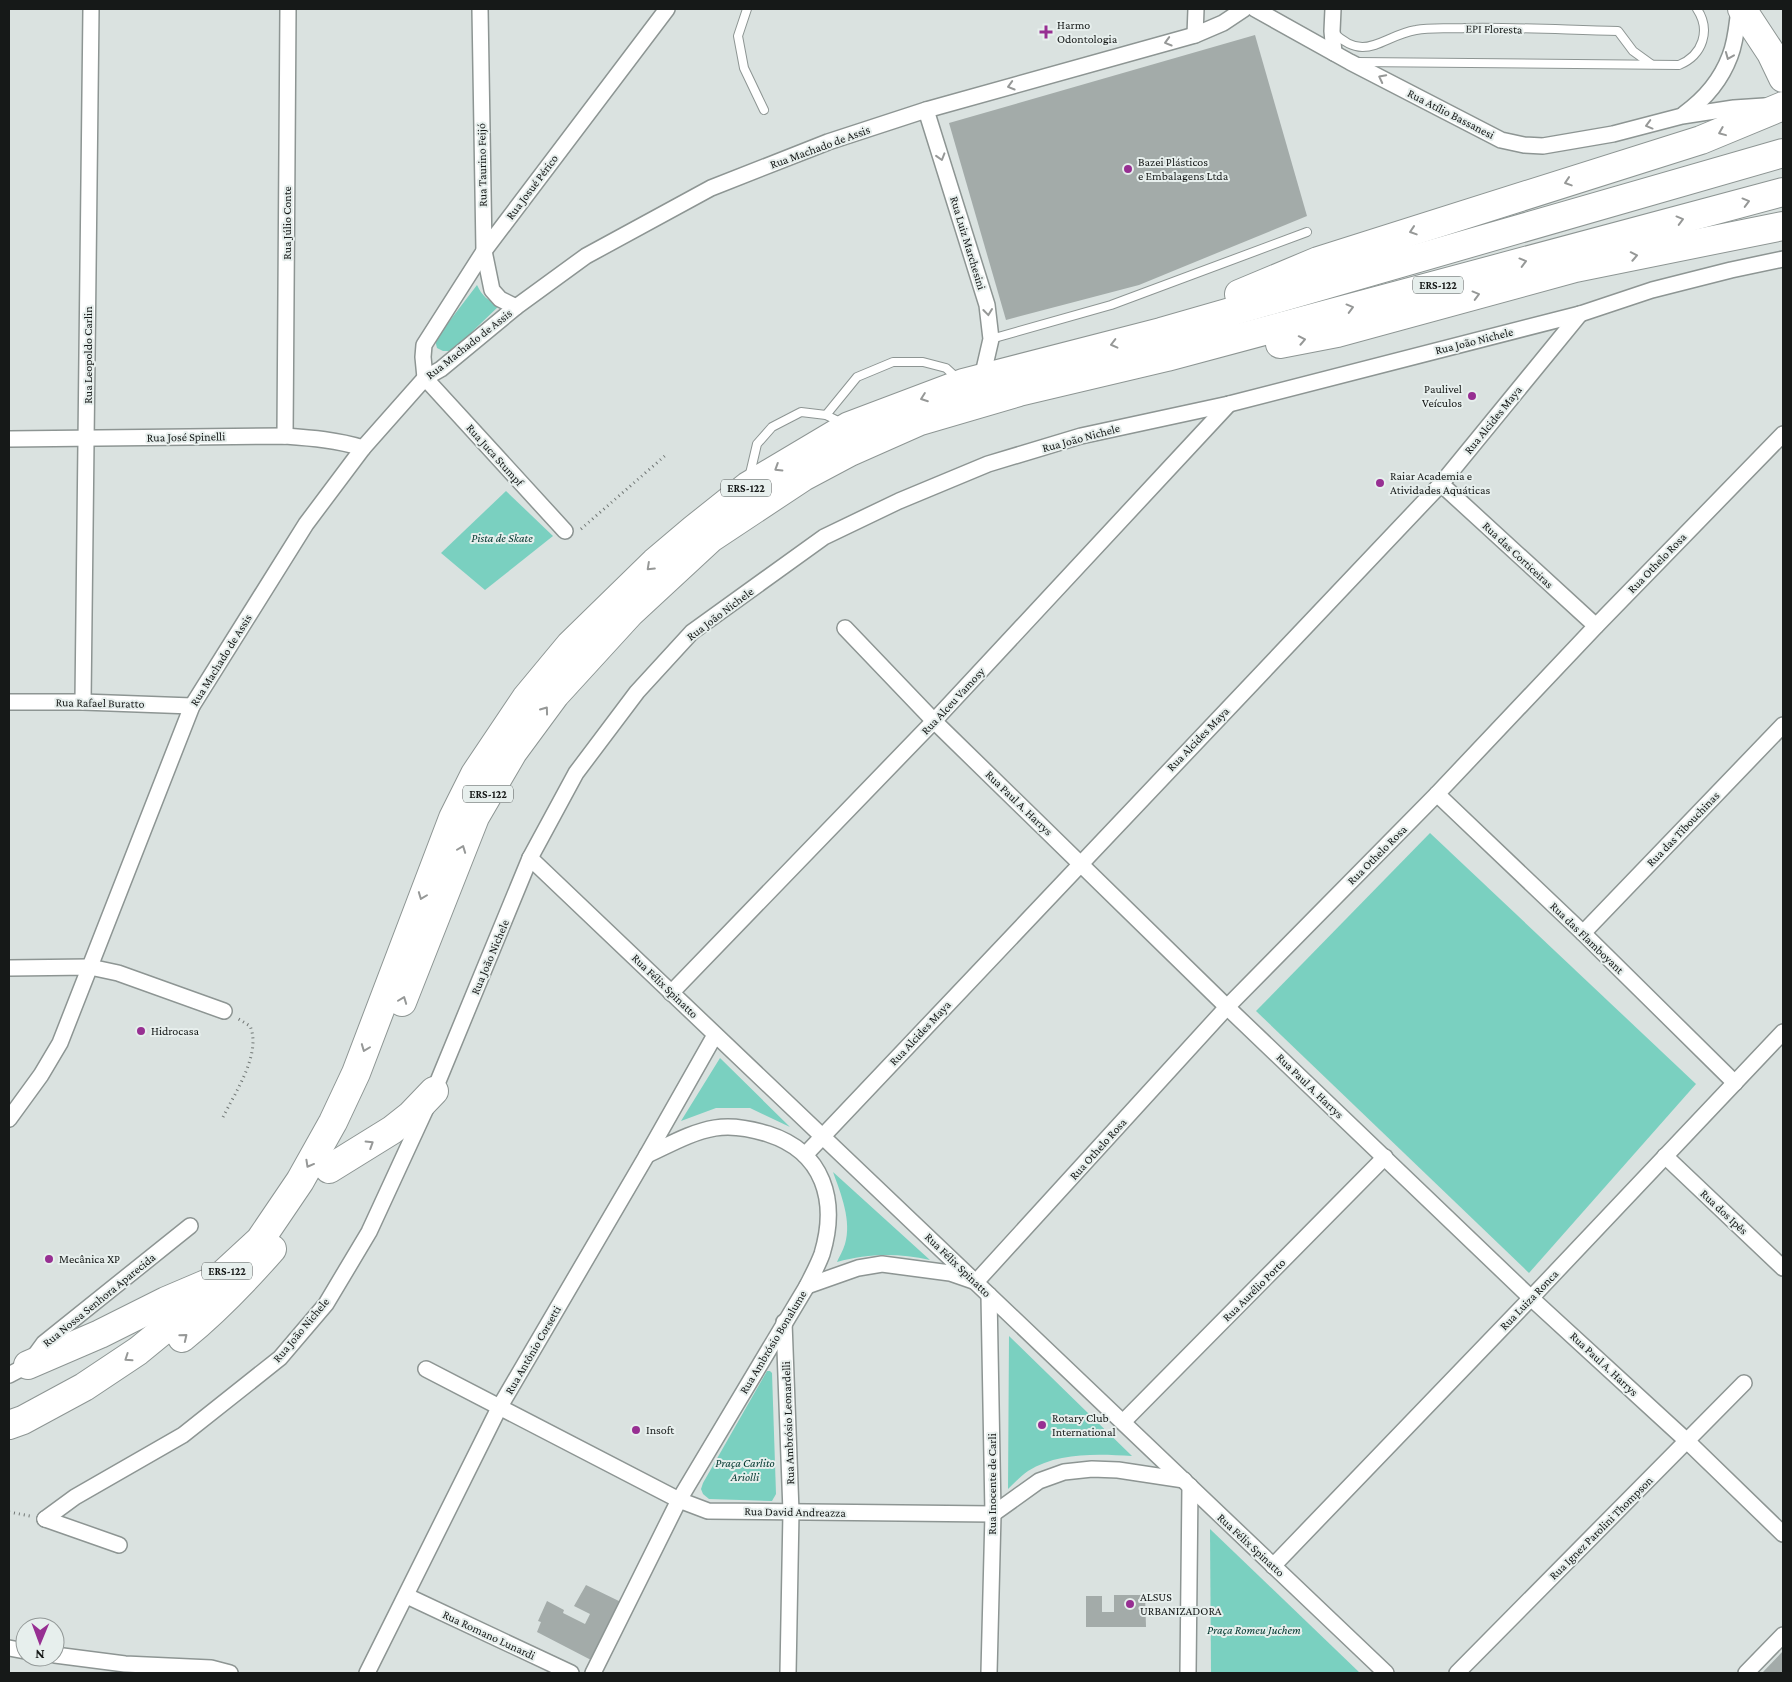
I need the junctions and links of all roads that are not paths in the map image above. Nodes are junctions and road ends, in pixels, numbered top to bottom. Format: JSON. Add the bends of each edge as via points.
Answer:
{"nodes":[{"id":1,"x":91,"y":9,"type":"edge"},
{"id":2,"x":288,"y":9,"type":"edge"},
{"id":3,"x":480,"y":9,"type":"edge"},
{"id":4,"x":667,"y":9,"type":"edge"},
{"id":5,"x":747,"y":9,"type":"edge"},
{"id":6,"x":1196,"y":9,"type":"edge"},
{"id":7,"x":1244,"y":9,"type":"edge"},
{"id":8,"x":1255,"y":9,"type":"edge"},
{"id":9,"x":1333,"y":9,"type":"edge"},
{"id":10,"x":1697,"y":9,"type":"edge"},
{"id":11,"x":1740,"y":9,"type":"edge"},
{"id":12,"x":1332,"y":31,"type":"junction"},
{"id":13,"x":1196,"y":35,"type":"junction"},
{"id":14,"x":1334,"y":53,"type":"junction"},
{"id":15,"x":1350,"y":62,"type":"junction"},
{"id":16,"x":1650,"y":64,"type":"junction"},
{"id":17,"x":1783,"y":78,"type":"edge"},
{"id":18,"x":1783,"y":106,"type":"edge"},
{"id":19,"x":764,"y":110,"type":"dead end"},
{"id":20,"x":926,"y":110,"type":"junction"},
{"id":21,"x":1682,"y":116,"type":"junction"},
{"id":22,"x":1783,"y":153,"type":"edge"},
{"id":23,"x":1783,"y":192,"type":"edge"},
{"id":24,"x":1783,"y":226,"type":"edge"},
{"id":25,"x":1307,"y":232,"type":"dead end"},
{"id":26,"x":484,"y":251,"type":"junction"},
{"id":27,"x":1783,"y":259,"type":"edge"},
{"id":28,"x":516,"y":308,"type":"junction"},
{"id":29,"x":1580,"y":314,"type":"junction"},
{"id":30,"x":991,"y":339,"type":"junction"},
{"id":31,"x":1164,"y":345,"type":"junction"},
{"id":32,"x":425,"y":378,"type":"junction"},
{"id":33,"x":973,"y":381,"type":"junction"},
{"id":34,"x":1229,"y":404,"type":"junction"},
{"id":35,"x":837,"y":420,"type":"junction"},
{"id":36,"x":1783,"y":434,"type":"edge"},
{"id":37,"x":285,"y":436,"type":"junction"},
{"id":38,"x":87,"y":438,"type":"junction"},
{"id":39,"x":9,"y":439,"type":"edge"},
{"id":40,"x":363,"y":448,"type":"junction"},
{"id":41,"x":1441,"y":484,"type":"junction"},
{"id":42,"x":748,"y":486,"type":"junction"},
{"id":43,"x":565,"y":531,"type":"road end"},
{"id":44,"x":1596,"y":626,"type":"junction"},
{"id":45,"x":845,"y":628,"type":"dead end"},
{"id":46,"x":9,"y":702,"type":"edge"},
{"id":47,"x":83,"y":702,"type":"junction"},
{"id":48,"x":192,"y":706,"type":"junction"},
{"id":49,"x":934,"y":721,"type":"junction"},
{"id":50,"x":1783,"y":725,"type":"edge"},
{"id":51,"x":1437,"y":794,"type":"junction"},
{"id":52,"x":530,"y":858,"type":"junction"},
{"id":53,"x":1081,"y":863,"type":"junction"},
{"id":54,"x":1582,"y":933,"type":"junction"},
{"id":55,"x":90,"y":967,"type":"junction"},
{"id":56,"x":9,"y":968,"type":"edge"},
{"id":57,"x":671,"y":993,"type":"junction"},
{"id":58,"x":1227,"y":1007,"type":"junction"},
{"id":59,"x":224,"y":1011,"type":"road end"},
{"id":60,"x":1783,"y":1032,"type":"edge"},
{"id":61,"x":715,"y":1034,"type":"junction"},
{"id":62,"x":1735,"y":1083,"type":"junction"},
{"id":63,"x":434,"y":1091,"type":"junction"},
{"id":64,"x":9,"y":1119,"type":"edge"},
{"id":65,"x":823,"y":1136,"type":"junction"},
{"id":66,"x":647,"y":1155,"type":"junction"},
{"id":67,"x":805,"y":1155,"type":"junction"},
{"id":68,"x":1665,"y":1156,"type":"junction"},
{"id":69,"x":1385,"y":1157,"type":"junction"},
{"id":70,"x":329,"y":1169,"type":"junction"},
{"id":71,"x":190,"y":1226,"type":"dead end"},
{"id":72,"x":1783,"y":1268,"type":"edge"},
{"id":73,"x":221,"y":1276,"type":"junction"},
{"id":74,"x":976,"y":1282,"type":"junction"},
{"id":75,"x":807,"y":1286,"type":"junction"},
{"id":76,"x":989,"y":1295,"type":"junction"},
{"id":77,"x":1531,"y":1298,"type":"junction"},
{"id":78,"x":784,"y":1322,"type":"junction"},
{"id":79,"x":426,"y":1369,"type":"dead end"},
{"id":80,"x":18,"y":1370,"type":"edge"},
{"id":81,"x":1744,"y":1383,"type":"dead end"},
{"id":82,"x":499,"y":1408,"type":"junction"},
{"id":83,"x":1123,"y":1422,"type":"junction"},
{"id":84,"x":9,"y":1425,"type":"edge"},
{"id":85,"x":1687,"y":1441,"type":"junction"},
{"id":86,"x":9,"y":1445,"type":"edge"},
{"id":87,"x":1187,"y":1483,"type":"junction"},
{"id":88,"x":679,"y":1500,"type":"junction"},
{"id":89,"x":791,"y":1512,"type":"junction"},
{"id":90,"x":993,"y":1514,"type":"junction"},
{"id":91,"x":1783,"y":1534,"type":"edge"},
{"id":92,"x":119,"y":1545,"type":"dead end"},
{"id":93,"x":1273,"y":1566,"type":"junction"},
{"id":94,"x":407,"y":1596,"type":"junction"},
{"id":95,"x":1783,"y":1635,"type":"edge"},
{"id":96,"x":65,"y":1657,"type":"edge"},
{"id":97,"x":123,"y":1670,"type":"edge"},
{"id":98,"x":230,"y":1673,"type":"edge"},
{"id":99,"x":367,"y":1673,"type":"edge"},
{"id":100,"x":571,"y":1673,"type":"edge"},
{"id":101,"x":593,"y":1673,"type":"edge"},
{"id":102,"x":788,"y":1673,"type":"edge"},
{"id":103,"x":989,"y":1673,"type":"edge"},
{"id":104,"x":1188,"y":1673,"type":"edge"},
{"id":105,"x":1386,"y":1673,"type":"edge"},
{"id":106,"x":1457,"y":1673,"type":"edge"},
{"id":107,"x":1746,"y":1673,"type":"edge"}],
"edges":[{"from":1,"to":38,"type":"street","name":"Rua Leopoldo Carlin"},
{"from":2,"to":37,"type":"street","name":"Rua Júlio Conte"},
{"from":3,"to":26,"type":"street","name":"Rua Taurino Feijó"},
{"from":4,"to":26,"type":"street","name":"Rua Josué Périco"},
{"from":5,"to":19,"type":"lane","via":[[738,36],[744,68]]},
{"from":6,"to":13,"type":"street"},
{"from":7,"to":13,"type":"street","name":"Rua Machado de Assis"},
{"from":8,"to":14,"type":"street","name":"Rua Atílio Bassanesi"},
{"from":9,"to":12,"type":"street"},
{"from":10,"to":16,"type":"lane","via":[[1704,36],[1694,56],[1679,64]]},
{"from":11,"to":17,"type":"highway","via":[[1771,53]]},
{"from":11,"to":21,"type":"street","one_way":true,"via":[[1730,56],[1714,86],[1702,101]]},
{"from":12,"to":14,"type":"street"},
{"from":12,"to":16,"type":"lane","name":"EPI Floresta","via":[[1352,46],[1361,47],[1418,29],[1618,31]]},
{"from":13,"to":20,"type":"street","name":"Rua Machado de Assis","one_way":true},
{"from":14,"to":15,"type":"street","name":"Rua Atílio Bassanesi"},
{"from":15,"to":16,"type":"lane"},
{"from":21,"to":15,"type":"street","name":"Rua Atílio Bassanesi","one_way":true,"via":[[1613,134],[1543,146],[1524,145],[1502,140]]},
{"from":18,"to":21,"type":"street","name":"Rua Atílio Bassanesi","via":[[1747,107]]},
{"from":18,"to":31,"type":"highway","one_way":true,"via":[[1701,140],[1318,261],[1250,289]]},
{"from":20,"to":28,"type":"street","name":"Rua Machado de Assis","via":[[828,142],[711,188],[586,256]]},
{"from":20,"to":30,"type":"street","name":"Rua Luiz Marchesini","one_way":true,"via":[[988,305]]},
{"from":22,"to":31,"type":"highway","number":"ERS-122"},
{"from":31,"to":23,"type":"highway","number":"ERS-122","one_way":true},
{"from":31,"to":24,"type":"highway","one_way":true,"via":[[1246,351],[1337,333],[1575,268]]},
{"from":25,"to":30,"type":"lane","via":[[1111,305]]},
{"from":26,"to":28,"type":"street","name":"Rua Taurino Feijó","via":[[492,290]]},
{"from":26,"to":32,"type":"street","name":"Rua Josué Périco","via":[[424,345]]},
{"from":27,"to":29,"type":"street","name":"Rua João Nichele","via":[[1652,290]]},
{"from":28,"to":32,"type":"street","name":"Rua Machado de Assis","via":[[454,360]]},
{"from":29,"to":34,"type":"street","name":"Rua João Nichele"},
{"from":29,"to":41,"type":"street","name":"Rua Alcides Maya"},
{"from":30,"to":33,"type":"street","name":"Rua Luiz Marchesini"},
{"from":31,"to":33,"type":"highway","number":"ERS-122","one_way":true},
{"from":70,"to":31,"type":"highway","number":"ERS-122","one_way":true,"via":[[373,1078],[475,817],[513,752],[555,696],[630,613],[712,538],[802,477],[850,452],[920,421]]},
{"from":32,"to":40,"type":"street","name":"Rua Machado de Assis"},
{"from":32,"to":43,"type":"street","name":"Rua Juca Stumpf"},
{"from":33,"to":35,"type":"highway","number":"ERS-122","one_way":true},
{"from":33,"to":35,"type":"lane","via":[[946,368],[923,362],[893,362],[857,377]]},
{"from":34,"to":49,"type":"street","name":"Rua Alceu Vamosy"},
{"from":34,"to":52,"type":"street","name":"Rua João Nichele","via":[[1081,436],[988,464],[824,537],[692,632],[637,692],[576,773]]},
{"from":35,"to":42,"type":"highway","number":"ERS-122","one_way":true},
{"from":35,"to":42,"type":"lane","via":[[801,412],[772,427],[757,444]]},
{"from":36,"to":44,"type":"street","name":"Rua Othelo Rosa"},
{"from":37,"to":38,"type":"street","name":"Rua José Spinelli"},
{"from":37,"to":40,"type":"street","name":"Rua José Spinelli","via":[[342,441]]},
{"from":38,"to":39,"type":"street","name":"Rua José Spinelli"},
{"from":38,"to":47,"type":"street","name":"Rua Leopoldo Carlin"},
{"from":40,"to":48,"type":"street","name":"Rua Machado de Assis","via":[[306,524]]},
{"from":41,"to":44,"type":"street","name":"Rua das Corticeiras"},
{"from":41,"to":53,"type":"street","name":"Rua Alcides Maya"},
{"from":42,"to":73,"type":"highway","number":"ERS-122","one_way":true,"via":[[655,562],[570,645],[526,698],[475,774],[453,818],[356,1072],[333,1122],[300,1182],[260,1240]]},
{"from":44,"to":51,"type":"street","name":"Rua Othelo Rosa"},
{"from":45,"to":49,"type":"street","name":"Rua Paul A. Harrys"},
{"from":46,"to":47,"type":"street","name":"Rua Rafael Buratto"},
{"from":47,"to":48,"type":"street","name":"Rua Rafael Buratto"},
{"from":48,"to":55,"type":"street","name":"Rua Machado de Assis"},
{"from":49,"to":53,"type":"street","name":"Rua Paul A. Harrys"},
{"from":49,"to":57,"type":"street","name":"Rua Alceu Vamosy"},
{"from":50,"to":54,"type":"street","name":"Rua das Tibouchinas"},
{"from":51,"to":54,"type":"street","name":"Rua das Flamboyant"},
{"from":51,"to":58,"type":"street","name":"Rua Othelo Rosa"},
{"from":52,"to":57,"type":"street","name":"Rua Félix Spinatto"},
{"from":52,"to":63,"type":"street","name":"Rua João Nichele"},
{"from":53,"to":58,"type":"street","name":"Rua Paul A. Harrys"},
{"from":53,"to":65,"type":"street","name":"Rua Alcides Maya"},
{"from":54,"to":62,"type":"street","name":"Rua das Flamboyant"},
{"from":55,"to":56,"type":"street"},
{"from":55,"to":59,"type":"street","via":[[118,973]]},
{"from":55,"to":64,"type":"street","name":"Rua Machado de Assis","via":[[60,1043]]},
{"from":57,"to":61,"type":"street","name":"Rua Félix Spinatto"},
{"from":58,"to":69,"type":"street","name":"Rua Paul A. Harrys"},
{"from":58,"to":74,"type":"street","name":"Rua Othelo Rosa"},
{"from":60,"to":62,"type":"street","name":"Rua Luiza Ronca"},
{"from":61,"to":65,"type":"street","name":"Rua Félix Spinatto"},
{"from":61,"to":66,"type":"street","name":"Rua Antônio Corsetti"},
{"from":62,"to":68,"type":"street","name":"Rua Luiza Ronca"},
{"from":70,"to":63,"type":"highway","one_way":true,"via":[[392,1130]]},
{"from":63,"to":92,"type":"street","name":"Rua João Nichele","via":[[369,1232],[326,1304],[280,1358],[183,1435],[75,1497],[46,1519]]},
{"from":65,"to":67,"type":"street","name":"Rua Alcides Maya"},
{"from":65,"to":74,"type":"street","name":"Rua Félix Spinatto"},
{"from":66,"to":67,"type":"street","name":"Rua Ambrósio Bonalume","via":[[716,1128],[751,1129],[783,1139]]},
{"from":66,"to":82,"type":"street","name":"Rua Antônio Corsetti"},
{"from":67,"to":75,"type":"street","name":"Rua Ambrósio Bonalume","via":[[818,1171],[827,1198],[827,1228],[821,1255]]},
{"from":68,"to":72,"type":"street","name":"Rua dos Ipês"},
{"from":68,"to":77,"type":"street","name":"Rua Luiza Ronca"},
{"from":69,"to":77,"type":"street","name":"Rua Paul A. Harrys"},
{"from":69,"to":83,"type":"street","name":"Rua Aurélio Porto"},
{"from":86,"to":70,"type":"highway","number":"ERS-122","one_way":true,"via":[[94,1401],[151,1363],[200,1324],[277,1244]]},
{"from":71,"to":80,"type":"street","name":"Rua Nossa Senhora Aparecida","via":[[44,1343]]},
{"from":73,"to":80,"type":"highway"},
{"from":73,"to":84,"type":"highway","number":"ERS-122","one_way":true,"via":[[182,1315],[138,1351],[84,1387]]},
{"from":74,"to":75,"type":"street","via":[[950,1273],[882,1264],[858,1268]]},
{"from":74,"to":76,"type":"street","name":"Rua Félix Spinatto"},
{"from":75,"to":78,"type":"street","name":"Rua Ambrósio Bonalume"},
{"from":76,"to":83,"type":"street","name":"Rua Félix Spinatto"},
{"from":76,"to":90,"type":"street","name":"Rua Inocente de Carli"},
{"from":77,"to":85,"type":"street","name":"Rua Paul A. Harrys"},
{"from":77,"to":93,"type":"street","name":"Rua Luiza Ronca"},
{"from":78,"to":88,"type":"street","name":"Rua Ambrósio Bonalume"},
{"from":78,"to":89,"type":"street","name":"Rua Ambrósio Leonardelli"},
{"from":79,"to":82,"type":"street","name":"Rua David Andreazza"},
{"from":81,"to":85,"type":"street","name":"Rua Ignez Parolini Thompson"},
{"from":82,"to":88,"type":"street","name":"Rua David Andreazza"},
{"from":82,"to":94,"type":"street","name":"Rua Antônio Corsetti"},
{"from":83,"to":87,"type":"street","name":"Rua Félix Spinatto"},
{"from":85,"to":91,"type":"street","name":"Rua Paul A. Harrys"},
{"from":85,"to":106,"type":"street","name":"Rua Ignez Parolini Thompson"},
{"from":87,"to":90,"type":"street","via":[[1118,1470],[1064,1472],[1039,1481]]},
{"from":87,"to":93,"type":"street","name":"Rua Félix Spinatto"},
{"from":87,"to":104,"type":"street"},
{"from":88,"to":89,"type":"street","name":"Rua David Andreazza","via":[[708,1511]]},
{"from":88,"to":101,"type":"street","name":"Rua Ambrósio Bonalume"},
{"from":89,"to":90,"type":"street","name":"Rua David Andreazza"},
{"from":89,"to":102,"type":"street","name":"Rua Ambrósio Leonardelli"},
{"from":90,"to":103,"type":"street","name":"Rua Inocente de Carli"},
{"from":93,"to":105,"type":"street","name":"Rua Félix Spinatto"},
{"from":94,"to":99,"type":"street","name":"Rua Antônio Corsetti"},
{"from":94,"to":100,"type":"street","name":"Rua Romano Lunardi"},
{"from":95,"to":107,"type":"street"},
{"from":96,"to":97,"type":"street"},
{"from":97,"to":98,"type":"street","via":[[211,1668]]}]}
